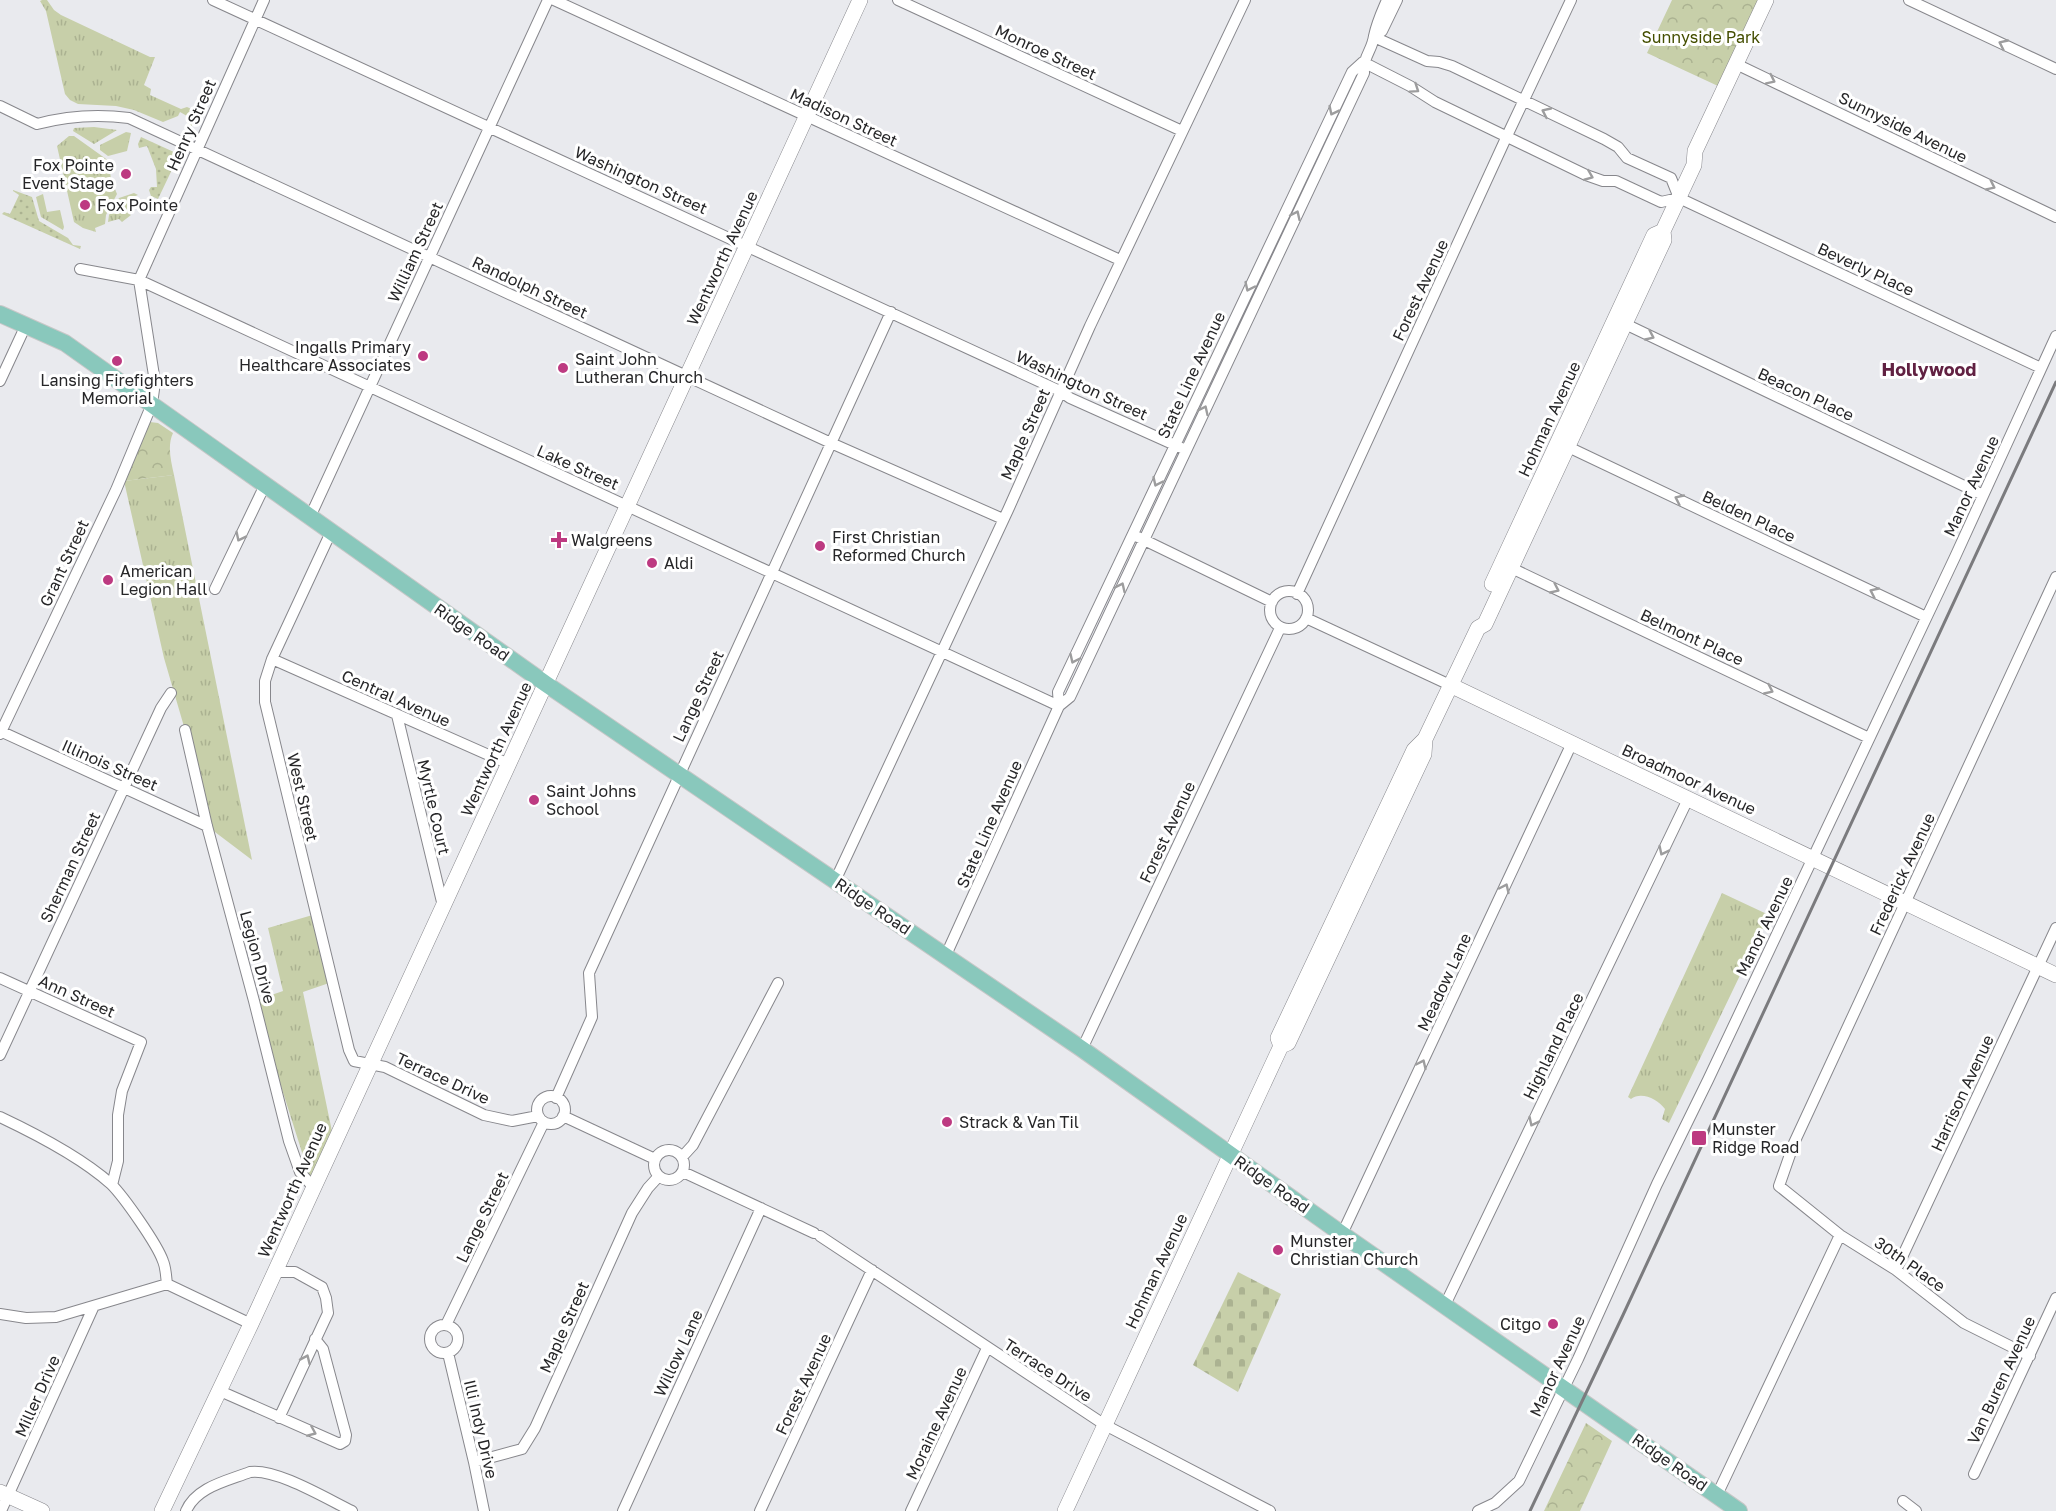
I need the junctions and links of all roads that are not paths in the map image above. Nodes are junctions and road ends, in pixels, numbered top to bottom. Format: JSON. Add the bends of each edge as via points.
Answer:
{"nodes":[{"id":1,"x":213,"y":0,"type":"edge"},
{"id":2,"x":264,"y":0,"type":"edge"},
{"id":3,"x":548,"y":0,"type":"edge"},
{"id":4,"x":554,"y":0,"type":"edge"},
{"id":5,"x":860,"y":0,"type":"edge"},
{"id":6,"x":898,"y":0,"type":"edge"},
{"id":7,"x":1387,"y":0,"type":"edge"},
{"id":8,"x":1397,"y":0,"type":"edge"},
{"id":9,"x":1571,"y":0,"type":"edge"},
{"id":10,"x":1766,"y":0,"type":"edge"},
{"id":11,"x":1777,"y":0,"type":"edge"},
{"id":12,"x":1909,"y":0,"type":"edge"},
{"id":13,"x":1243,"y":1,"type":"edge"},
{"id":14,"x":256,"y":19,"type":"junction"},
{"id":15,"x":1374,"y":37,"type":"junction"},
{"id":16,"x":1363,"y":62,"type":"junction"},
{"id":17,"x":1741,"y":66,"type":"junction"},
{"id":18,"x":2056,"y":69,"type":"edge"},
{"id":19,"x":1523,"y":102,"type":"junction"},
{"id":20,"x":0,"y":106,"type":"edge"},
{"id":21,"x":807,"y":116,"type":"junction"},
{"id":22,"x":489,"y":128,"type":"junction"},
{"id":23,"x":1182,"y":130,"type":"junction"},
{"id":24,"x":1506,"y":138,"type":"junction"},
{"id":25,"x":196,"y":150,"type":"junction"},
{"id":26,"x":1679,"y":198,"type":"junction"},
{"id":27,"x":2056,"y":217,"type":"edge"},
{"id":28,"x":747,"y":245,"type":"junction"},
{"id":29,"x":430,"y":257,"type":"junction"},
{"id":30,"x":1120,"y":260,"type":"junction"},
{"id":31,"x":1259,"y":266,"type":"junction"},
{"id":32,"x":80,"y":269,"type":"dead end"},
{"id":33,"x":1270,"y":270,"type":"junction"},
{"id":34,"x":139,"y":280,"type":"junction"},
{"id":35,"x":891,"y":312,"type":"junction"},
{"id":36,"x":0,"y":314,"type":"edge"},
{"id":37,"x":1620,"y":322,"type":"junction"},
{"id":38,"x":26,"y":325,"type":"junction"},
{"id":39,"x":2056,"y":336,"type":"edge"},
{"id":40,"x":2041,"y":368,"type":"junction"},
{"id":41,"x":687,"y":376,"type":"junction"},
{"id":42,"x":0,"y":381,"type":"edge"},
{"id":43,"x":369,"y":388,"type":"junction"},
{"id":44,"x":1060,"y":391,"type":"junction"},
{"id":45,"x":152,"y":404,"type":"junction"},
{"id":46,"x":831,"y":442,"type":"junction"},
{"id":47,"x":1563,"y":444,"type":"junction"},
{"id":48,"x":1174,"y":445,"type":"junction"},
{"id":49,"x":1186,"y":450,"type":"junction"},
{"id":50,"x":266,"y":486,"type":"junction"},
{"id":51,"x":1983,"y":495,"type":"junction"},
{"id":52,"x":628,"y":506,"type":"junction"},
{"id":53,"x":310,"y":517,"type":"junction"},
{"id":54,"x":1004,"y":519,"type":"junction"},
{"id":55,"x":331,"y":532,"type":"junction"},
{"id":56,"x":1133,"y":534,"type":"junction"},
{"id":57,"x":1144,"y":540,"type":"junction"},
{"id":58,"x":1506,"y":566,"type":"junction"},
{"id":59,"x":772,"y":572,"type":"junction"},
{"id":60,"x":2056,"y":577,"type":"edge"},
{"id":61,"x":215,"y":589,"type":"dead end"},
{"id":62,"x":1297,"y":594,"type":"junction"},
{"id":63,"x":1272,"y":602,"type":"junction"},
{"id":64,"x":1926,"y":617,"type":"junction"},
{"id":65,"x":1306,"y":618,"type":"junction"},
{"id":66,"x":1280,"y":628,"type":"junction"},
{"id":67,"x":942,"y":651,"type":"junction"},
{"id":68,"x":272,"y":659,"type":"junction"},
{"id":69,"x":546,"y":684,"type":"junction"},
{"id":70,"x":1450,"y":685,"type":"junction"},
{"id":71,"x":171,"y":693,"type":"dead end"},
{"id":72,"x":1059,"y":706,"type":"junction"},
{"id":73,"x":397,"y":715,"type":"junction"},
{"id":74,"x":185,"y":730,"type":"dead end"},
{"id":75,"x":0,"y":732,"type":"edge"},
{"id":76,"x":1869,"y":738,"type":"junction"},
{"id":77,"x":1572,"y":743,"type":"junction"},
{"id":78,"x":509,"y":764,"type":"junction"},
{"id":79,"x":679,"y":775,"type":"junction"},
{"id":80,"x":123,"y":787,"type":"junction"},
{"id":81,"x":1688,"y":799,"type":"junction"},
{"id":82,"x":207,"y":826,"type":"junction"},
{"id":83,"x":1813,"y":858,"type":"junction"},
{"id":84,"x":835,"y":881,"type":"junction"},
{"id":85,"x":1906,"y":902,"type":"junction"},
{"id":86,"x":443,"y":906,"type":"junction"},
{"id":87,"x":2056,"y":928,"type":"edge"},
{"id":88,"x":946,"y":955,"type":"junction"},
{"id":89,"x":2038,"y":966,"type":"junction"},
{"id":90,"x":2056,"y":975,"type":"edge"},
{"id":91,"x":0,"y":978,"type":"edge"},
{"id":92,"x":778,"y":983,"type":"dead end"},
{"id":93,"x":29,"y":991,"type":"junction"},
{"id":94,"x":1082,"y":1049,"type":"junction"},
{"id":95,"x":0,"y":1055,"type":"edge"},
{"id":96,"x":370,"y":1064,"type":"junction"},
{"id":97,"x":556,"y":1098,"type":"junction"},
{"id":98,"x":563,"y":1116,"type":"junction"},
{"id":99,"x":541,"y":1119,"type":"junction"},
{"id":100,"x":1,"y":1120,"type":"edge"},
{"id":101,"x":1230,"y":1155,"type":"junction"},
{"id":102,"x":682,"y":1157,"type":"junction"},
{"id":103,"x":656,"y":1159,"type":"junction"},
{"id":104,"x":683,"y":1172,"type":"junction"},
{"id":105,"x":659,"y":1176,"type":"junction"},
{"id":106,"x":112,"y":1185,"type":"junction"},
{"id":107,"x":1779,"y":1186,"type":"joint"},
{"id":108,"x":313,"y":1187,"type":"junction"},
{"id":109,"x":761,"y":1208,"type":"junction"},
{"id":110,"x":1342,"y":1234,"type":"junction"},
{"id":111,"x":1840,"y":1235,"type":"junction"},
{"id":112,"x":282,"y":1256,"type":"junction"},
{"id":113,"x":872,"y":1270,"type":"junction"},
{"id":114,"x":1896,"y":1270,"type":"junction"},
{"id":115,"x":275,"y":1272,"type":"junction"},
{"id":116,"x":295,"y":1272,"type":"junction"},
{"id":117,"x":167,"y":1284,"type":"junction"},
{"id":118,"x":2056,"y":1298,"type":"edge"},
{"id":119,"x":1445,"y":1305,"type":"junction"},
{"id":120,"x":93,"y":1308,"type":"junction"},
{"id":121,"x":0,"y":1314,"type":"edge"},
{"id":122,"x":251,"y":1324,"type":"junction"},
{"id":123,"x":446,"y":1325,"type":"junction"},
{"id":124,"x":315,"y":1339,"type":"junction"},
{"id":125,"x":987,"y":1348,"type":"junction"},
{"id":126,"x":448,"y":1353,"type":"junction"},
{"id":127,"x":2030,"y":1356,"type":"junction"},
{"id":128,"x":1563,"y":1389,"type":"junction"},
{"id":129,"x":220,"y":1391,"type":"junction"},
{"id":130,"x":279,"y":1418,"type":"junction"},
{"id":131,"x":1105,"y":1425,"type":"junction"},
{"id":132,"x":474,"y":1462,"type":"junction"},
{"id":133,"x":1974,"y":1474,"type":"dead end"},
{"id":134,"x":4,"y":1494,"type":"edge"},
{"id":135,"x":1717,"y":1495,"type":"junction"},
{"id":136,"x":1904,"y":1501,"type":"dead end"},
{"id":137,"x":1,"y":1511,"type":"edge"},
{"id":138,"x":42,"y":1511,"type":"edge"},
{"id":139,"x":162,"y":1511,"type":"edge"},
{"id":140,"x":186,"y":1511,"type":"edge"},
{"id":141,"x":352,"y":1511,"type":"edge"},
{"id":142,"x":484,"y":1511,"type":"edge"},
{"id":143,"x":622,"y":1511,"type":"edge"},
{"id":144,"x":760,"y":1511,"type":"edge"},
{"id":145,"x":911,"y":1511,"type":"edge"},
{"id":146,"x":1065,"y":1511,"type":"edge"},
{"id":147,"x":1270,"y":1511,"type":"edge"},
{"id":148,"x":1478,"y":1511,"type":"edge"},
{"id":149,"x":1738,"y":1511,"type":"edge"},
{"id":150,"x":1916,"y":1511,"type":"edge"}],
"edges":[{"from":1,"to":14,"type":"street","name":"Washington Street"},
{"from":2,"to":14,"type":"street","name":"Henry Street"},
{"from":3,"to":22,"type":"street","name":"William Street"},
{"from":4,"to":21,"type":"street","name":"Madison Street"},
{"from":5,"to":21,"type":"street","name":"Wentworth Avenue"},
{"from":6,"to":23,"type":"street","name":"Monroe Street"},
{"from":7,"to":15,"type":"street","name":"State Line Avenue"},
{"from":8,"to":15,"type":"street","name":"State Line Avenue","via":[[1382,31]]},
{"from":9,"to":19,"type":"street","name":"Forest Avenue"},
{"from":10,"to":17,"type":"street","name":"Hohman Avenue"},
{"from":11,"to":17,"type":"street","name":"Hohman Avenue"},
{"from":18,"to":12,"type":"street","one_way":true},
{"from":13,"to":23,"type":"street","name":"Maple Street"},
{"from":14,"to":22,"type":"street","name":"Washington Street"},
{"from":14,"to":25,"type":"street","name":"Henry Street"},
{"from":15,"to":16,"type":"street","name":"State Line Avenue"},
{"from":15,"to":19,"type":"street","via":[[1427,61],[1452,66]]},
{"from":16,"to":24,"type":"street","name":"Beverly Place","one_way":true},
{"from":16,"to":31,"type":"street","name":"State Line Avenue","one_way":true,"via":[[1352,72]]},
{"from":33,"to":16,"type":"street","name":"State Line Avenue","one_way":true,"via":[[1364,73]]},
{"from":17,"to":26,"type":"street","name":"Hohman Avenue","via":[[1695,151],[1694,165]]},
{"from":17,"to":27,"type":"street","name":"Sunnyside Avenue","one_way":true},
{"from":19,"to":24,"type":"street","name":"Forest Avenue"},
{"from":26,"to":19,"type":"street","one_way":true,"via":[[1671,178],[1627,158],[1618,147]]},
{"from":20,"to":25,"type":"street","name":"Randolph Street","via":[[37,124],[75,117],[129,118]]},
{"from":21,"to":28,"type":"street","name":"Wentworth Avenue"},
{"from":21,"to":30,"type":"street","name":"Madison Street"},
{"from":22,"to":28,"type":"street","name":"Washington Street"},
{"from":22,"to":29,"type":"street","name":"William Street"},
{"from":23,"to":30,"type":"street","name":"Maple Street"},
{"from":24,"to":26,"type":"street","name":"Beverly Place","one_way":true,"via":[[1586,175],[1616,181],[1661,202]]},
{"from":24,"to":62,"type":"street","name":"Forest Avenue"},
{"from":25,"to":29,"type":"street","name":"Randolph Street"},
{"from":25,"to":34,"type":"street","name":"Henry Street"},
{"from":26,"to":37,"type":"street","name":"Hohman Avenue","via":[[1663,231],[1654,235]]},
{"from":26,"to":40,"type":"street","name":"Beverly Place"},
{"from":28,"to":35,"type":"street","name":"Washington Street"},
{"from":28,"to":41,"type":"street","name":"Wentworth Avenue"},
{"from":29,"to":41,"type":"street","name":"Randolph Street"},
{"from":29,"to":43,"type":"street","name":"William Street"},
{"from":30,"to":44,"type":"street","name":"Maple Street"},
{"from":31,"to":33,"type":"street"},
{"from":31,"to":48,"type":"street","name":"State Line Avenue","one_way":true},
{"from":32,"to":34,"type":"street","name":"Lake Street"},
{"from":49,"to":33,"type":"street","name":"State Line Avenue","one_way":true},
{"from":34,"to":43,"type":"street","name":"Lake Street"},
{"from":34,"to":45,"type":"street","via":[[155,382]]},
{"from":35,"to":44,"type":"street","name":"Washington Street"},
{"from":35,"to":46,"type":"street","name":"Lange Street"},
{"from":36,"to":38,"type":"main road","name":"Ridge Road"},
{"from":37,"to":47,"type":"street","name":"Hohman Avenue"},
{"from":37,"to":51,"type":"street","name":"Beacon Place","one_way":true},
{"from":38,"to":42,"type":"street"},
{"from":38,"to":45,"type":"main road","name":"Ridge Road","via":[[65,343]]},
{"from":39,"to":40,"type":"street","name":"Manor Avenue"},
{"from":40,"to":51,"type":"street","name":"Manor Avenue"},
{"from":41,"to":46,"type":"street","name":"Randolph Street"},
{"from":41,"to":52,"type":"street","name":"Wentworth Avenue"},
{"from":43,"to":52,"type":"street","name":"Lake Street"},
{"from":43,"to":53,"type":"street","name":"William Street"},
{"from":44,"to":48,"type":"street","name":"Washington Street"},
{"from":44,"to":54,"type":"street","name":"Maple Street"},
{"from":45,"to":50,"type":"main road","name":"Ridge Road"},
{"from":45,"to":75,"type":"street","name":"Grant Street","via":[[116,490]]},
{"from":46,"to":54,"type":"street","name":"Randolph Street"},
{"from":46,"to":59,"type":"street","name":"Lange Street"},
{"from":47,"to":58,"type":"street","name":"Hohman Avenue"},
{"from":64,"to":47,"type":"street","name":"Belden Place","one_way":true},
{"from":48,"to":49,"type":"street","name":"Washington Street"},
{"from":48,"to":56,"type":"street","name":"State Line Avenue","one_way":true},
{"from":49,"to":57,"type":"street","name":"State Line Avenue"},
{"from":50,"to":53,"type":"main road","name":"Ridge Road"},
{"from":50,"to":61,"type":"street","one_way":true},
{"from":51,"to":64,"type":"street","name":"Manor Avenue"},
{"from":52,"to":59,"type":"street","name":"Lake Street"},
{"from":52,"to":69,"type":"street","name":"Wentworth Avenue"},
{"from":53,"to":55,"type":"main road","name":"Ridge Road"},
{"from":54,"to":67,"type":"street","name":"Maple Street"},
{"from":55,"to":68,"type":"street","name":"West Street"},
{"from":55,"to":69,"type":"main road","name":"Ridge Road"},
{"from":56,"to":57,"type":"street"},
{"from":56,"to":72,"type":"street","name":"State Line Avenue","one_way":true,"via":[[1058,692]]},
{"from":57,"to":63,"type":"street"},
{"from":72,"to":57,"type":"street","name":"State Line Avenue","one_way":true,"via":[[1070,697]]},
{"from":58,"to":70,"type":"street","name":"Hohman Avenue","via":[[1476,619],[1478,628]]},
{"from":58,"to":76,"type":"street","name":"Belmont Place","one_way":true},
{"from":59,"to":67,"type":"street","name":"Lake Street"},
{"from":59,"to":79,"type":"street","name":"Lange Street"},
{"from":60,"to":85,"type":"street","name":"Frederick Avenue"},
{"from":62,"to":63,"type":"street","via":[[1286,592]]},
{"from":62,"to":65,"type":"street","via":[[1305,602]]},
{"from":63,"to":66,"type":"street","via":[[1272,619]]},
{"from":64,"to":76,"type":"street","name":"Manor Avenue"},
{"from":65,"to":66,"type":"street","via":[[1295,628]]},
{"from":65,"to":70,"type":"street","name":"Broadmoor Avenue"},
{"from":66,"to":94,"type":"street","name":"Forest Avenue"},
{"from":67,"to":72,"type":"street","name":"Lake Street"},
{"from":67,"to":84,"type":"street","name":"Maple Street"},
{"from":68,"to":73,"type":"street","name":"Central Avenue"},
{"from":68,"to":96,"type":"street","name":"West Street","via":[[265,681],[266,702],[332,982],[354,1061]]},
{"from":69,"to":78,"type":"street","name":"Wentworth Avenue"},
{"from":69,"to":79,"type":"main road","name":"Ridge Road"},
{"from":70,"to":77,"type":"street","name":"Broadmoor Avenue"},
{"from":70,"to":101,"type":"street","name":"Hohman Avenue","via":[[1425,739],[1414,750],[1278,1038],[1281,1046]]},
{"from":71,"to":80,"type":"street","name":"Sherman Street"},
{"from":72,"to":88,"type":"street","name":"State Line Avenue"},
{"from":73,"to":78,"type":"street","name":"Central Avenue"},
{"from":73,"to":86,"type":"street","name":"Myrtle Court"},
{"from":74,"to":82,"type":"street","name":"Legion Drive"},
{"from":75,"to":80,"type":"street","name":"Illinois Street"},
{"from":76,"to":83,"type":"street","name":"Manor Avenue"},
{"from":77,"to":81,"type":"street","name":"Broadmoor Avenue"},
{"from":110,"to":77,"type":"street","name":"Meadow Lane","one_way":true},
{"from":78,"to":86,"type":"street","name":"Wentworth Avenue"},
{"from":79,"to":84,"type":"main road","name":"Ridge Road"},
{"from":79,"to":97,"type":"street","name":"Lange Street","via":[[589,973],[592,1017]]},
{"from":80,"to":82,"type":"street","name":"Illinois Street"},
{"from":80,"to":93,"type":"street","name":"Sherman Street"},
{"from":81,"to":83,"type":"street","name":"Broadmoor Avenue"},
{"from":81,"to":119,"type":"street","name":"Highland Place","one_way":true},
{"from":82,"to":108,"type":"street","name":"Legion Drive","via":[[289,1141],[300,1172]]},
{"from":83,"to":85,"type":"street","name":"Broadmoor Avenue"},
{"from":83,"to":128,"type":"street","name":"Manor Avenue"},
{"from":84,"to":88,"type":"main road","name":"Ridge Road"},
{"from":85,"to":89,"type":"street","name":"Broadmoor Avenue"},
{"from":85,"to":107,"type":"street","name":"Frederick Avenue","via":[[1794,1143]]},
{"from":86,"to":96,"type":"street","name":"Wentworth Avenue"},
{"from":87,"to":89,"type":"street","name":"Harrison Avenue"},
{"from":88,"to":94,"type":"main road","name":"Ridge Road"},
{"from":89,"to":90,"type":"street","name":"Broadmoor Avenue"},
{"from":89,"to":114,"type":"street","name":"Harrison Avenue"},
{"from":91,"to":93,"type":"street","name":"Ann Street"},
{"from":92,"to":102,"type":"street","via":[[693,1145]]},
{"from":93,"to":95,"type":"street","name":"Sherman Street"},
{"from":93,"to":106,"type":"street","name":"Ann Street","via":[[141,1042],[122,1091],[118,1161]]},
{"from":94,"to":101,"type":"main road","name":"Ridge Road"},
{"from":96,"to":99,"type":"street","name":"Terrace Drive","via":[[385,1067],[484,1115],[512,1121]]},
{"from":96,"to":108,"type":"street","name":"Wentworth Avenue"},
{"from":97,"to":98,"type":"street","via":[[564,1108]]},
{"from":97,"to":99,"type":"street","via":[[547,1097],[540,1102],[537,1111]]},
{"from":98,"to":99,"type":"street","via":[[553,1124]]},
{"from":98,"to":103,"type":"street"},
{"from":99,"to":123,"type":"street","name":"Lange Street"},
{"from":100,"to":106,"type":"street","via":[[35,1134]]},
{"from":101,"to":110,"type":"main road","name":"Ridge Road"},
{"from":101,"to":131,"type":"street","name":"Hohman Avenue"},
{"from":102,"to":103,"type":"street","via":[[668,1150]]},
{"from":102,"to":104,"type":"street"},
{"from":103,"to":105,"type":"street","via":[[654,1168]]},
{"from":104,"to":105,"type":"street","via":[[672,1180]]},
{"from":104,"to":109,"type":"street","name":"Terrace Drive"},
{"from":105,"to":132,"type":"street","name":"Maple Street","via":[[632,1213],[536,1428],[522,1449]]},
{"from":106,"to":117,"type":"street","via":[[164,1261]]},
{"from":107,"to":111,"type":"street","name":"30th Place"},
{"from":108,"to":112,"type":"street","name":"Wentworth Avenue"},
{"from":109,"to":113,"type":"street","name":"Terrace Drive","via":[[817,1234]]},
{"from":109,"to":143,"type":"street","name":"Willow Lane"},
{"from":110,"to":119,"type":"main road","name":"Ridge Road"},
{"from":111,"to":114,"type":"street","name":"30th Place"},
{"from":111,"to":135,"type":"street"},
{"from":112,"to":115,"type":"street","name":"Wentworth Avenue"},
{"from":112,"to":116,"type":"street"},
{"from":113,"to":125,"type":"street","name":"Terrace Drive"},
{"from":113,"to":144,"type":"street","name":"Forest Avenue"},
{"from":114,"to":127,"type":"street","name":"30th Place","via":[[1964,1323]]},
{"from":115,"to":116,"type":"street"},
{"from":115,"to":122,"type":"street","name":"Wentworth Avenue"},
{"from":116,"to":124,"type":"street","via":[[322,1287],[326,1298],[328,1313]]},
{"from":117,"to":120,"type":"street"},
{"from":117,"to":122,"type":"street"},
{"from":118,"to":127,"type":"street","name":"Van Buren Avenue"},
{"from":119,"to":128,"type":"main road","name":"Ridge Road"},
{"from":120,"to":121,"type":"street","via":[[56,1317]]},
{"from":120,"to":134,"type":"street","name":"Miller Drive"},
{"from":122,"to":129,"type":"street","name":"Wentworth Avenue"},
{"from":123,"to":126,"type":"street","via":[[459,1337],[457,1346]]},
{"from":123,"to":126,"type":"street","via":[[437,1327],[430,1340],[437,1352]]},
{"from":130,"to":124,"type":"street","one_way":true},
{"from":130,"to":124,"type":"street","one_way":true,"via":[[340,1444],[345,1441],[323,1348]]},
{"from":125,"to":131,"type":"street","name":"Terrace Drive"},
{"from":125,"to":145,"type":"street","name":"Moraine Avenue"},
{"from":126,"to":132,"type":"street","name":"Illi Indy Drive"},
{"from":127,"to":133,"type":"street","name":"Van Buren Avenue"},
{"from":128,"to":135,"type":"main road","name":"Ridge Road"},
{"from":128,"to":148,"type":"street","name":"Manor Avenue","via":[[1519,1481],[1495,1503]]},
{"from":129,"to":130,"type":"street"},
{"from":129,"to":139,"type":"street","name":"Wentworth Avenue"},
{"from":131,"to":146,"type":"street","name":"Hohman Avenue"},
{"from":131,"to":147,"type":"street","name":"Terrace Drive"},
{"from":132,"to":142,"type":"street","name":"Illi Indy Drive"},
{"from":134,"to":137,"type":"street","name":"Miller Drive"},
{"from":134,"to":138,"type":"street"},
{"from":135,"to":149,"type":"main road","name":"Ridge Road"},
{"from":136,"to":150,"type":"street"},
{"from":140,"to":141,"type":"street","via":[[190,1501],[207,1489],[257,1471],[279,1477]]}]}
